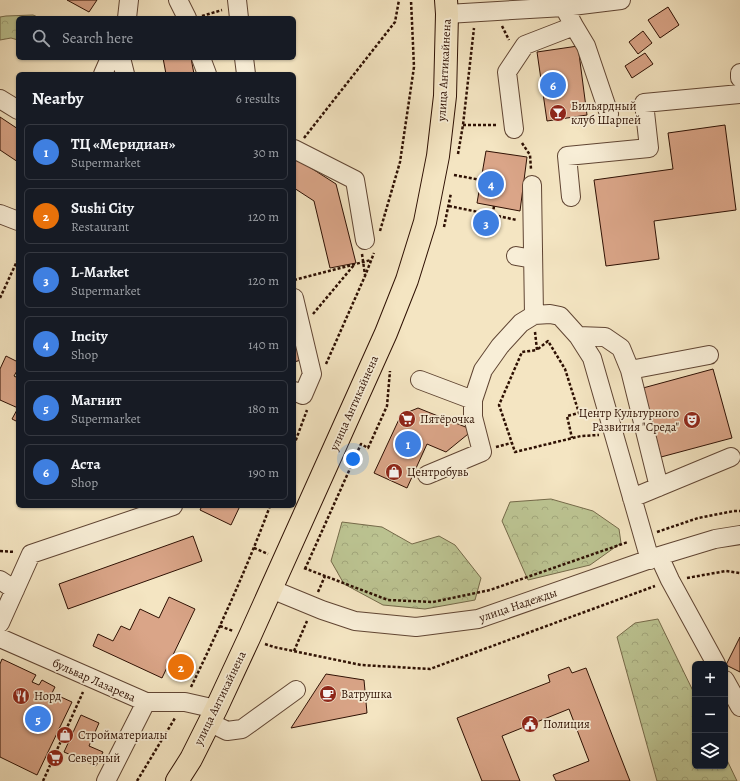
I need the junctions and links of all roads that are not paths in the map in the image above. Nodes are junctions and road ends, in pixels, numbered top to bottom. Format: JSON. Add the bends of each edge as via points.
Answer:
{"nodes":[{"id":1,"x":129,"y":0,"type":"edge"},
{"id":2,"x":178,"y":0,"type":"edge"},
{"id":3,"x":621,"y":0,"type":"edge"},
{"id":4,"x":447,"y":7,"type":"edge"},
{"id":5,"x":564,"y":7,"type":"junction"},
{"id":6,"x":126,"y":16,"type":"edge"},
{"id":7,"x":186,"y":16,"type":"edge"},
{"id":8,"x":574,"y":26,"type":"junction"},
{"id":9,"x":109,"y":60,"type":"edge"},
{"id":10,"x":122,"y":60,"type":"edge"},
{"id":11,"x":202,"y":60,"type":"edge"},
{"id":12,"x":244,"y":60,"type":"edge"},
{"id":13,"x":104,"y":72,"type":"edge"},
{"id":14,"x":124,"y":72,"type":"edge"},
{"id":15,"x":206,"y":72,"type":"edge"},
{"id":16,"x":246,"y":72,"type":"edge"},
{"id":17,"x":740,"y":73,"type":"edge"},
{"id":18,"x":740,"y":78,"type":"edge"},
{"id":19,"x":740,"y":94,"type":"edge"},
{"id":20,"x":0,"y":99,"type":"edge"},
{"id":21,"x":16,"y":109,"type":"edge"},
{"id":22,"x":609,"y":114,"type":"dead end"},
{"id":23,"x":514,"y":129,"type":"road end"},
{"id":24,"x":296,"y":150,"type":"edge"},
{"id":25,"x":532,"y":185,"type":"road end"},
{"id":26,"x":571,"y":197,"type":"dead end"},
{"id":27,"x":0,"y":214,"type":"edge"},
{"id":28,"x":16,"y":220,"type":"edge"},
{"id":29,"x":370,"y":244,"type":"road end"},
{"id":30,"x":296,"y":307,"type":"edge"},
{"id":31,"x":534,"y":315,"type":"junction"},
{"id":32,"x":578,"y":336,"type":"junction"},
{"id":33,"x":709,"y":355,"type":"dead end"},
{"id":34,"x":630,"y":370,"type":"junction"},
{"id":35,"x":420,"y":380,"type":"dead end"},
{"id":36,"x":296,"y":391,"type":"edge"},
{"id":37,"x":473,"y":400,"type":"junction"},
{"id":38,"x":731,"y":457,"type":"dead end"},
{"id":39,"x":427,"y":475,"type":"dead end"},
{"id":40,"x":659,"y":487,"type":"junction"},
{"id":41,"x":632,"y":498,"type":"junction"},
{"id":42,"x":167,"y":508,"type":"edge"},
{"id":43,"x":740,"y":535,"type":"edge"},
{"id":44,"x":655,"y":558,"type":"junction"},
{"id":45,"x":0,"y":580,"type":"edge"},
{"id":46,"x":270,"y":589,"type":"junction"},
{"id":47,"x":15,"y":590,"type":"junction"},
{"id":48,"x":0,"y":624,"type":"edge"},
{"id":49,"x":0,"y":638,"type":"edge"},
{"id":50,"x":714,"y":661,"type":"edge"},
{"id":51,"x":728,"y":685,"type":"edge"},
{"id":52,"x":296,"y":690,"type":"dead end"},
{"id":53,"x":146,"y":702,"type":"junction"},
{"id":54,"x":740,"y":707,"type":"edge"},
{"id":55,"x":213,"y":716,"type":"junction"},
{"id":56,"x":106,"y":781,"type":"edge"},
{"id":57,"x":177,"y":781,"type":"edge"}],
"edges":[{"from":1,"to":6,"type":"street"},
{"from":2,"to":7,"type":"street"},
{"from":3,"to":5,"type":"street"},
{"from":4,"to":5,"type":"street"},
{"from":4,"to":46,"type":"main road","name":"улица Антикайнена","via":[[445,96],[438,156],[424,222],[386,333]]},
{"from":5,"to":8,"type":"street"},
{"from":8,"to":22,"type":"street","via":[[586,46]]},
{"from":8,"to":23,"type":"street","via":[[525,45],[507,72]]},
{"from":9,"to":13,"type":"street"},
{"from":10,"to":14,"type":"street"},
{"from":11,"to":15,"type":"street"},
{"from":12,"to":16,"type":"street"},
{"from":17,"to":18,"type":"street"},
{"from":19,"to":26,"type":"street","via":[[644,103],[649,148],[567,156]]},
{"from":20,"to":21,"type":"street"},
{"from":24,"to":29,"type":"street","via":[[355,180]]},
{"from":25,"to":31,"type":"street","via":[[533,223],[525,258]]},
{"from":27,"to":28,"type":"street"},
{"from":30,"to":36,"type":"street","via":[[312,374],[303,395]]},
{"from":31,"to":32,"type":"street","via":[[560,316]]},
{"from":31,"to":37,"type":"street","via":[[521,323],[500,346],[483,370]]},
{"from":32,"to":34,"type":"street","via":[[605,337],[621,348]]},
{"from":32,"to":41,"type":"street","via":[[592,358]]},
{"from":33,"to":34,"type":"street"},
{"from":34,"to":40,"type":"street"},
{"from":35,"to":37,"type":"street"},
{"from":37,"to":39,"type":"street","via":[[473,417],[482,452]]},
{"from":38,"to":40,"type":"street"},
{"from":40,"to":41,"type":"street"},
{"from":41,"to":44,"type":"street","via":[[643,537]]},
{"from":42,"to":47,"type":"street","via":[[31,554]]},
{"from":43,"to":44,"type":"street","name":"улица Надежды","via":[[715,539]]},
{"from":44,"to":46,"type":"street","name":"улица Надежды","via":[[478,619],[416,627],[355,621]]},
{"from":44,"to":50,"type":"street","via":[[670,580]]},
{"from":45,"to":47,"type":"street"},
{"from":46,"to":55,"type":"main road","name":"улица Антикайнена"},
{"from":47,"to":48,"type":"street"},
{"from":49,"to":53,"type":"street","name":"бульвар Лазарева"},
{"from":51,"to":54,"type":"street"},
{"from":52,"to":55,"type":"street","name":"бульвар Лазарева","via":[[242,729],[227,731]]},
{"from":53,"to":55,"type":"street","name":"бульвар Лазарева","via":[[185,702]]},
{"from":53,"to":56,"type":"street"},
{"from":55,"to":57,"type":"main road","name":"улица Антикайнена"}]}
